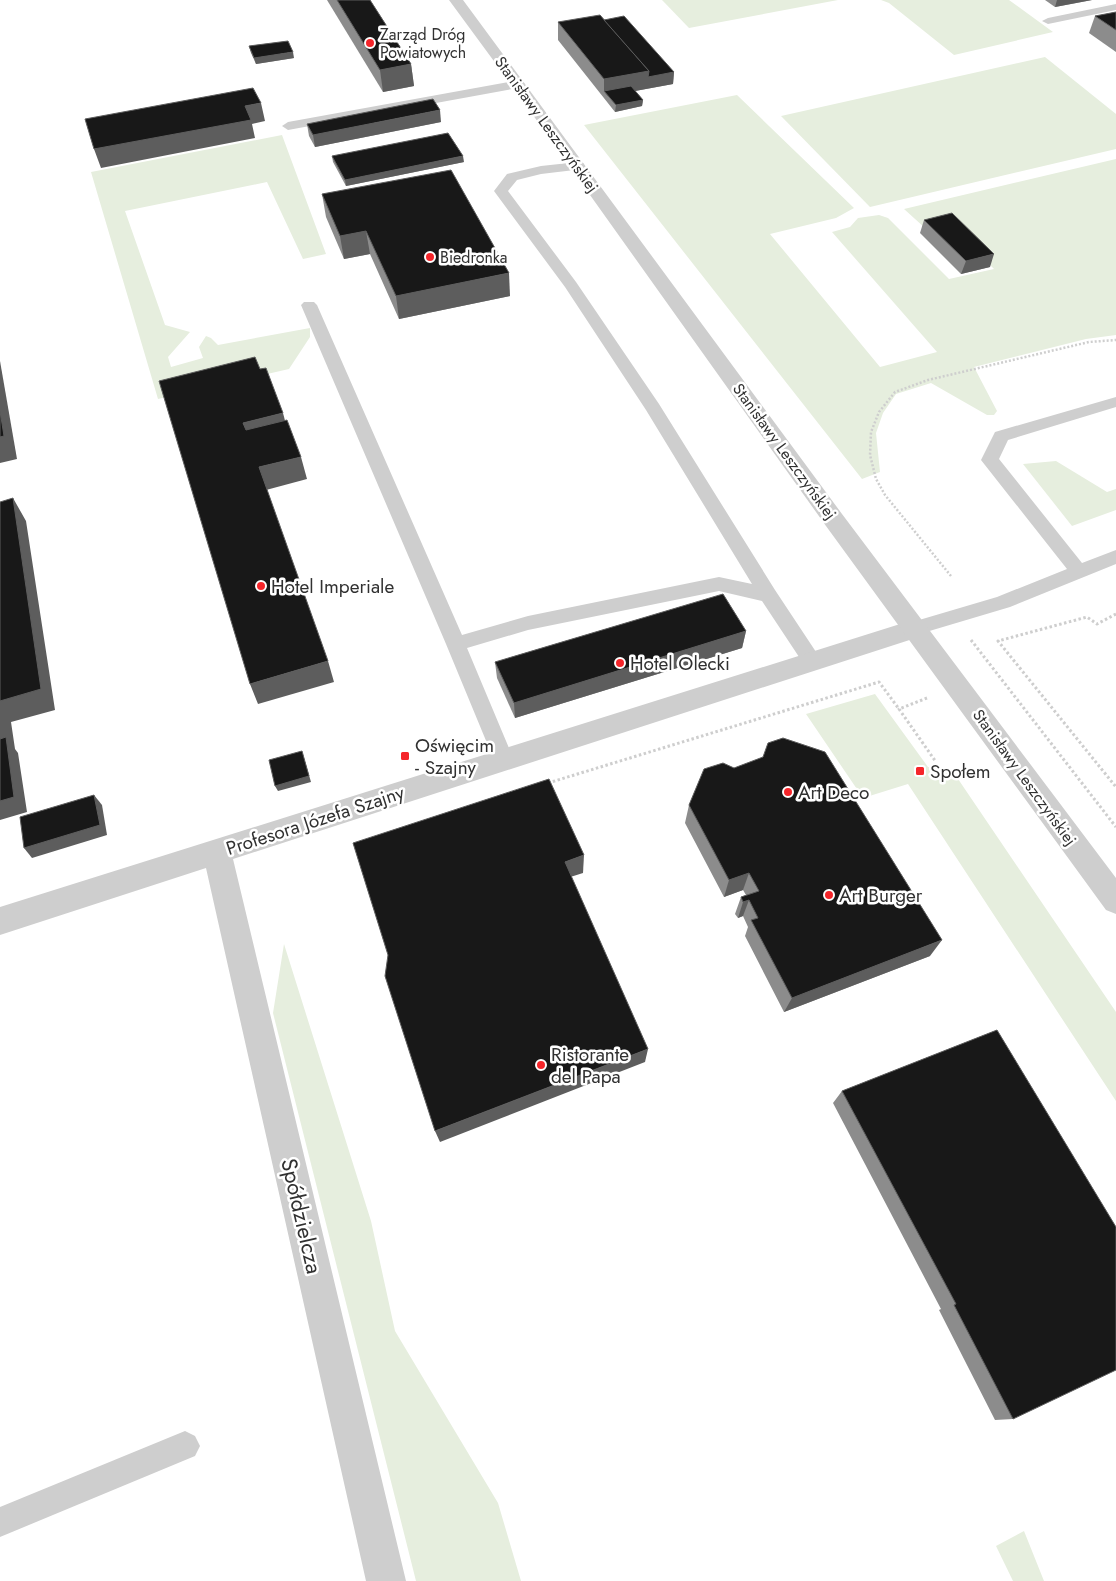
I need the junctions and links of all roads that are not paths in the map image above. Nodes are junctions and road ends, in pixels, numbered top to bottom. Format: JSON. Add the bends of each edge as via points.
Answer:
{"nodes":[{"id":1,"x":456,"y":0,"type":"edge"},
{"id":2,"x":1116,"y":7,"type":"edge"},
{"id":3,"x":1048,"y":21,"type":"dead end"},
{"id":4,"x":519,"y":84,"type":"junction"},
{"id":5,"x":288,"y":126,"type":"dead end"},
{"id":6,"x":578,"y":166,"type":"junction"},
{"id":7,"x":309,"y":306,"type":"dead end"},
{"id":8,"x":1116,"y":402,"type":"edge"},
{"id":9,"x":1116,"y":557,"type":"edge"},
{"id":10,"x":1079,"y":572,"type":"junction"},
{"id":11,"x":768,"y":595,"type":"junction"},
{"id":12,"x":916,"y":628,"type":"junction"},
{"id":13,"x":456,"y":644,"type":"junction"},
{"id":14,"x":812,"y":661,"type":"junction"},
{"id":15,"x":504,"y":760,"type":"junction"},
{"id":16,"x":217,"y":851,"type":"junction"},
{"id":17,"x":1116,"y":901,"type":"edge"},
{"id":18,"x":0,"y":921,"type":"edge"},
{"id":19,"x":185,"y":1446,"type":"dead end"},
{"id":20,"x":0,"y":1522,"type":"edge"},
{"id":21,"x":386,"y":1581,"type":"edge"}],
"edges":[{"from":1,"to":4,"type":"street","name":"Stanisławy Leszczyńskiej"},
{"from":2,"to":3,"type":"lane"},
{"from":4,"to":5,"type":"lane"},
{"from":4,"to":6,"type":"street","name":"Stanisławy Leszczyńskiej"},
{"from":6,"to":11,"type":"lane","via":[[512,177],[501,191],[571,285]]},
{"from":6,"to":12,"type":"street","name":"Stanisławy Leszczyńskiej"},
{"from":7,"to":13,"type":"lane"},
{"from":8,"to":10,"type":"lane","via":[[1001,436],[990,460]]},
{"from":9,"to":10,"type":"lane"},
{"from":10,"to":12,"type":"lane","via":[[1003,602]]},
{"from":11,"to":13,"type":"lane","via":[[719,584],[528,623]]},
{"from":11,"to":14,"type":"lane"},
{"from":12,"to":14,"type":"street","name":"Profesora Józefa Szajny"},
{"from":12,"to":17,"type":"street","name":"Stanisławy Leszczyńskiej"},
{"from":13,"to":15,"type":"lane"},
{"from":14,"to":15,"type":"street","name":"Profesora Józefa Szajny"},
{"from":15,"to":16,"type":"street","name":"Profesora Józefa Szajny"},
{"from":16,"to":18,"type":"street","name":"Profesora Józefa Szajny"},
{"from":16,"to":21,"type":"street","name":"Spółdzielcza"},
{"from":19,"to":20,"type":"lane"}]}
